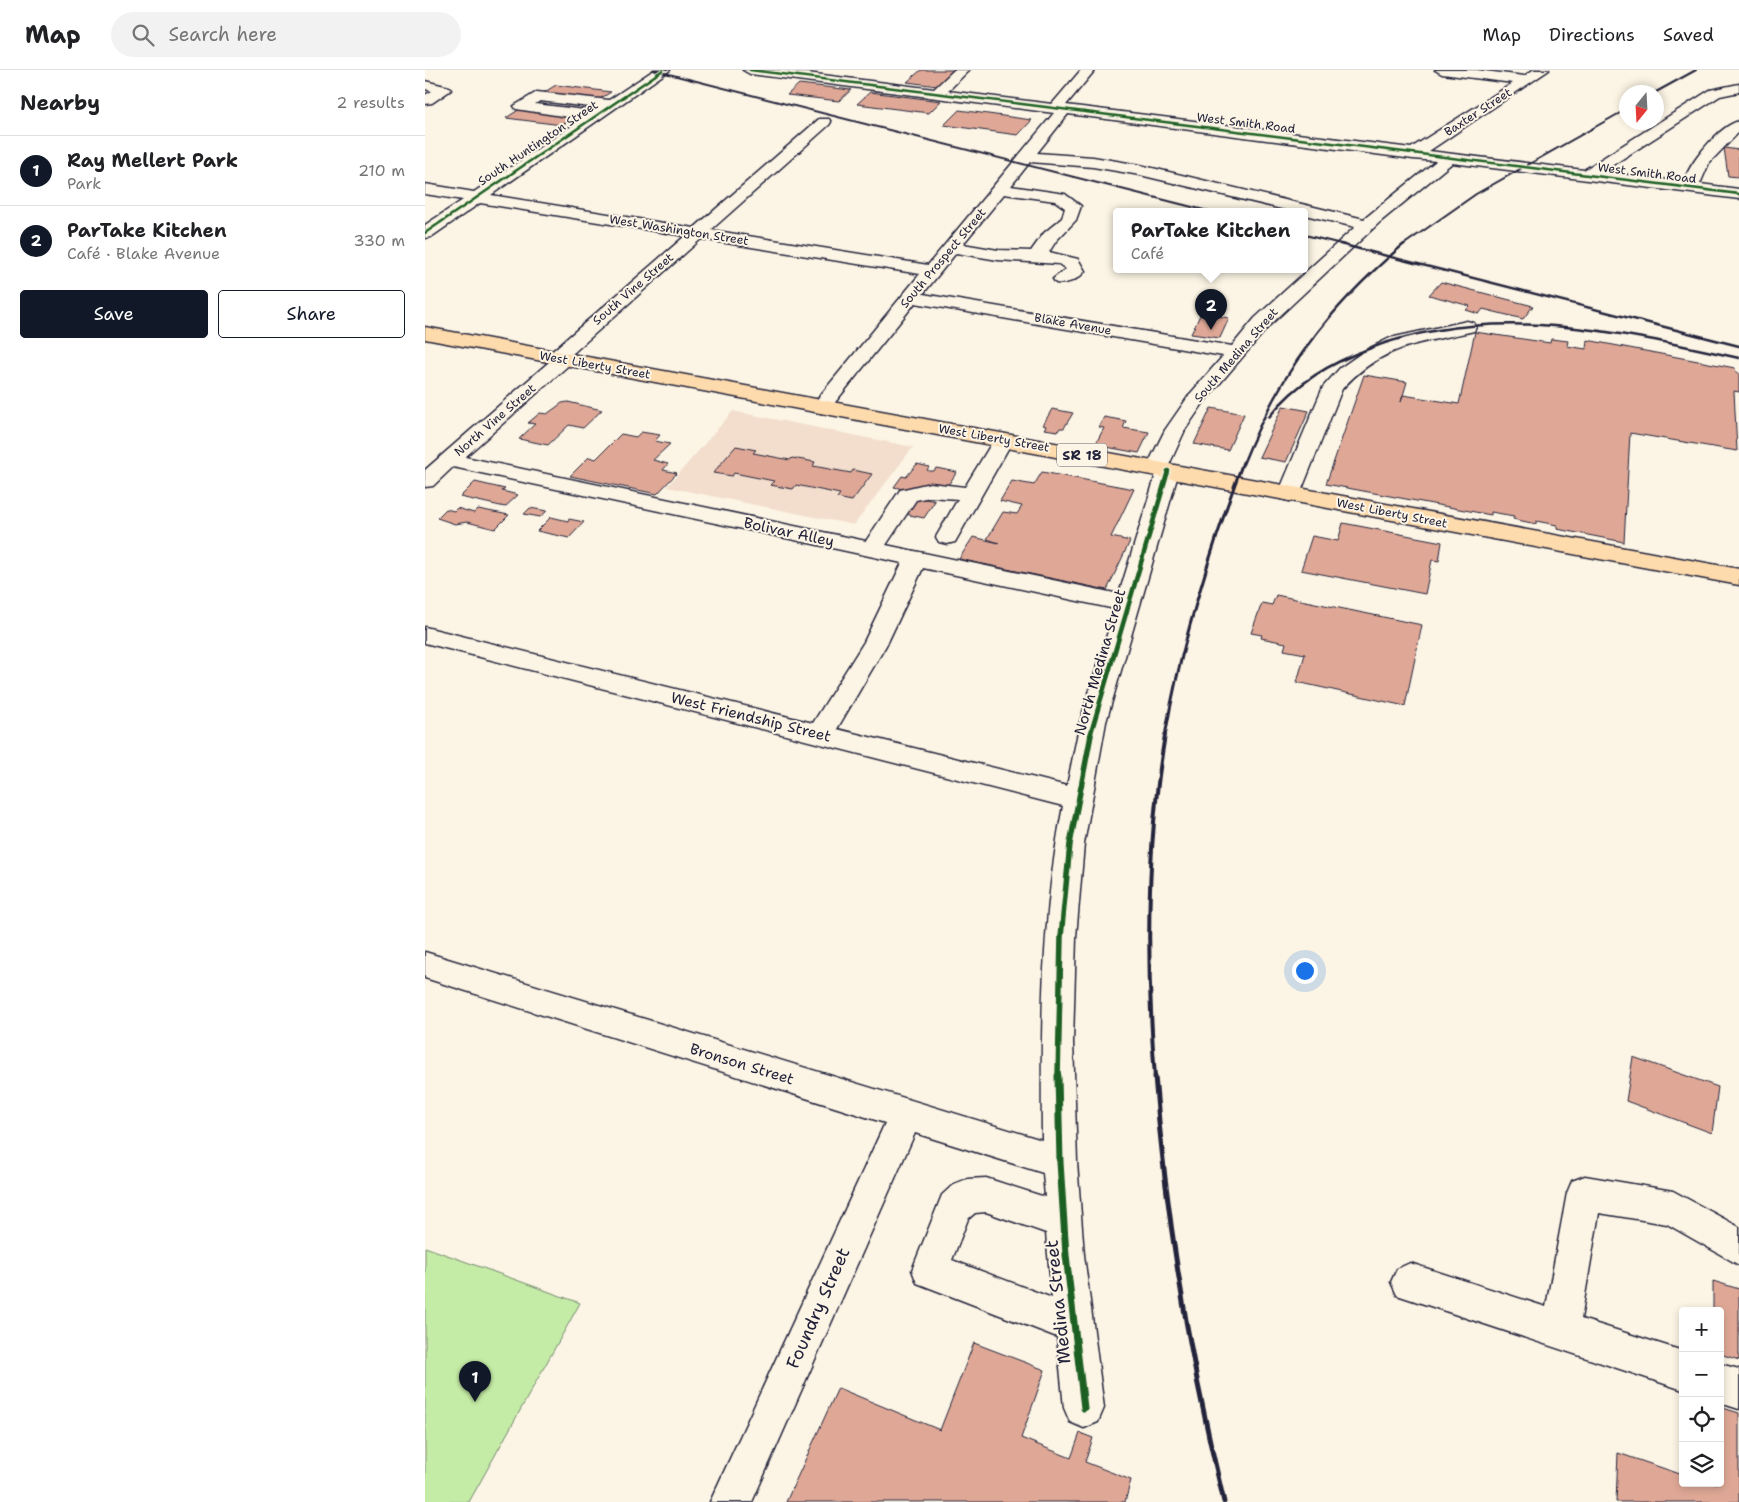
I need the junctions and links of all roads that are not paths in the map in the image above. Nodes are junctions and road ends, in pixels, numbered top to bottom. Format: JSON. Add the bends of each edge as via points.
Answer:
{"nodes":[{"id":1,"x":663,"y":70,"type":"edge"},
{"id":2,"x":750,"y":70,"type":"edge"},
{"id":3,"x":962,"y":70,"type":"edge"},
{"id":4,"x":1088,"y":70,"type":"edge"},
{"id":5,"x":1442,"y":70,"type":"edge"},
{"id":6,"x":1542,"y":70,"type":"edge"},
{"id":7,"x":883,"y":71,"type":"edge"},
{"id":8,"x":897,"y":76,"type":"dead end"},
{"id":9,"x":1527,"y":80,"type":"junction"},
{"id":10,"x":425,"y":85,"type":"edge"},
{"id":11,"x":551,"y":86,"type":"dead end"},
{"id":12,"x":879,"y":87,"type":"junction"},
{"id":13,"x":1739,"y":88,"type":"edge"},
{"id":14,"x":937,"y":94,"type":"junction"},
{"id":15,"x":537,"y":96,"type":"junction"},
{"id":16,"x":427,"y":100,"type":"dead end"},
{"id":17,"x":612,"y":105,"type":"junction"},
{"id":18,"x":521,"y":106,"type":"junction"},
{"id":19,"x":1057,"y":113,"type":"junction"},
{"id":20,"x":507,"y":115,"type":"dead end"},
{"id":21,"x":596,"y":116,"type":"junction"},
{"id":22,"x":824,"y":122,"type":"dead end"},
{"id":23,"x":1739,"y":125,"type":"edge"},
{"id":24,"x":1413,"y":154,"type":"junction"},
{"id":25,"x":1027,"y":157,"type":"junction"},
{"id":26,"x":1448,"y":158,"type":"junction"},
{"id":27,"x":1587,"y":176,"type":"junction"},
{"id":28,"x":1691,"y":184,"type":"junction"},
{"id":29,"x":1739,"y":185,"type":"edge"},
{"id":30,"x":425,"y":189,"type":"edge"},
{"id":31,"x":1001,"y":189,"type":"junction"},
{"id":32,"x":1739,"y":194,"type":"edge"},
{"id":33,"x":477,"y":197,"type":"junction"},
{"id":34,"x":1297,"y":208,"type":"edge"},
{"id":35,"x":1308,"y":211,"type":"edge"},
{"id":36,"x":1367,"y":225,"type":"junction"},
{"id":37,"x":425,"y":233,"type":"edge"},
{"id":38,"x":697,"y":233,"type":"junction"},
{"id":39,"x":952,"y":247,"type":"junction"},
{"id":40,"x":1036,"y":255,"type":"junction"},
{"id":41,"x":932,"y":271,"type":"junction"},
{"id":42,"x":1062,"y":279,"type":"dead end"},
{"id":43,"x":911,"y":297,"type":"junction"},
{"id":44,"x":1467,"y":327,"type":"dead end"},
{"id":45,"x":425,"y":333,"type":"edge"},
{"id":46,"x":1235,"y":352,"type":"junction"},
{"id":47,"x":560,"y":358,"type":"junction"},
{"id":48,"x":821,"y":407,"type":"junction"},
{"id":49,"x":1003,"y":440,"type":"junction"},
{"id":50,"x":449,"y":460,"type":"junction"},
{"id":51,"x":1163,"y":470,"type":"junction"},
{"id":52,"x":425,"y":481,"type":"edge"},
{"id":53,"x":972,"y":494,"type":"junction"},
{"id":54,"x":1289,"y":494,"type":"junction"},
{"id":55,"x":947,"y":537,"type":"dead end"},
{"id":56,"x":872,"y":550,"type":"junction"},
{"id":57,"x":915,"y":559,"type":"junction"},
{"id":58,"x":1739,"y":577,"type":"edge"},
{"id":59,"x":1130,"y":604,"type":"junction"},
{"id":60,"x":425,"y":635,"type":"edge"},
{"id":61,"x":820,"y":734,"type":"junction"},
{"id":62,"x":1077,"y":799,"type":"junction"},
{"id":63,"x":425,"y":965,"type":"edge"},
{"id":64,"x":905,"y":1114,"type":"junction"},
{"id":65,"x":1060,"y":1162,"type":"junction"},
{"id":66,"x":1064,"y":1221,"type":"junction"},
{"id":67,"x":1739,"y":1246,"type":"edge"},
{"id":68,"x":1410,"y":1282,"type":"dead end"},
{"id":69,"x":1074,"y":1325,"type":"junction"},
{"id":70,"x":1560,"y":1331,"type":"junction"},
{"id":71,"x":1679,"y":1370,"type":"edge"},
{"id":72,"x":1724,"y":1384,"type":"edge"},
{"id":73,"x":1739,"y":1389,"type":"edge"},
{"id":74,"x":1084,"y":1408,"type":"dead end"},
{"id":75,"x":731,"y":1502,"type":"edge"}],
"edges":[{"from":1,"to":17,"type":"street","name":"South Huntington Street"},
{"from":2,"to":12,"type":"street"},
{"from":3,"to":14,"type":"street"},
{"from":4,"to":19,"type":"street","name":"South Prospect Street"},
{"from":5,"to":9,"type":"street"},
{"from":6,"to":9,"type":"street","name":"Baxter Street"},
{"from":7,"to":12,"type":"street"},
{"from":8,"to":12,"type":"street"},
{"from":9,"to":24,"type":"street","name":"Baxter Street"},
{"from":10,"to":16,"type":"street","via":[[444,90]]},
{"from":11,"to":15,"type":"street"},
{"from":12,"to":14,"type":"street"},
{"from":13,"to":27,"type":"street","via":[[1715,93]]},
{"from":14,"to":19,"type":"street","name":"West Smith Road","via":[[975,99],[970,104],[972,106]]},
{"from":15,"to":17,"type":"street"},
{"from":15,"to":18,"type":"street"},
{"from":17,"to":21,"type":"street","name":"South Huntington Street"},
{"from":18,"to":20,"type":"street"},
{"from":18,"to":21,"type":"street"},
{"from":19,"to":24,"type":"street","name":"West Smith Road"},
{"from":19,"to":25,"type":"street","name":"South Prospect Street","via":[[1043,138]]},
{"from":21,"to":33,"type":"street","name":"South Huntington Street"},
{"from":22,"to":38,"type":"street","name":"South Vine Street"},
{"from":23,"to":28,"type":"street","via":[[1719,140]]},
{"from":24,"to":26,"type":"street","name":"West Smith Road"},
{"from":25,"to":31,"type":"street","name":"South Prospect Street"},
{"from":25,"to":34,"type":"street","via":[[1093,162],[1140,170]]},
{"from":26,"to":27,"type":"street","name":"West Smith Road"},
{"from":26,"to":36,"type":"street","name":"South Medina Street"},
{"from":27,"to":28,"type":"street","name":"West Smith Road"},
{"from":28,"to":29,"type":"street"},
{"from":28,"to":32,"type":"street","name":"West Smith Road"},
{"from":30,"to":33,"type":"street","name":"West Washington Street"},
{"from":31,"to":39,"type":"street","name":"South Prospect Street"},
{"from":31,"to":40,"type":"street","via":[[1059,197],[1073,206],[1073,214],[1064,226]]},
{"from":33,"to":37,"type":"street","name":"South Huntington Street"},
{"from":33,"to":38,"type":"street","name":"West Washington Street"},
{"from":35,"to":36,"type":"street"},
{"from":36,"to":46,"type":"street","name":"South Medina Street","via":[[1303,282]]},
{"from":38,"to":41,"type":"street","name":"West Washington Street"},
{"from":38,"to":47,"type":"street","name":"South Vine Street"},
{"from":39,"to":40,"type":"street","via":[[999,255]]},
{"from":39,"to":41,"type":"street","name":"South Prospect Street"},
{"from":40,"to":42,"type":"street","via":[[1072,263],[1076,271]]},
{"from":41,"to":43,"type":"street","name":"South Prospect Street"},
{"from":43,"to":46,"type":"street","name":"Blake Avenue"},
{"from":43,"to":48,"type":"street","name":"South Prospect Street"},
{"from":44,"to":54,"type":"street","via":[[1397,342],[1347,372],[1333,387]]},
{"from":45,"to":47,"type":"highway","name":"West Liberty Street","number":"SR 18"},
{"from":46,"to":51,"type":"street","name":"South Medina Street","via":[[1175,430]]},
{"from":47,"to":48,"type":"highway","name":"West Liberty Street","number":"SR 18"},
{"from":47,"to":50,"type":"street","name":"North Vine Street"},
{"from":48,"to":49,"type":"highway","name":"West Liberty Street","number":"SR 18"},
{"from":49,"to":51,"type":"highway","name":"West Liberty Street","number":"SR 18"},
{"from":49,"to":53,"type":"street"},
{"from":50,"to":52,"type":"street","name":"North Vine Street"},
{"from":50,"to":56,"type":"street","name":"Bolivar Alley"},
{"from":51,"to":54,"type":"highway","name":"West Liberty Street","number":"SR 18"},
{"from":51,"to":59,"type":"street","name":"North Medina Street"},
{"from":53,"to":55,"type":"street"},
{"from":53,"to":56,"type":"street","via":[[929,490],[908,494]]},
{"from":54,"to":58,"type":"highway","name":"West Liberty Street","number":"SR 18"},
{"from":56,"to":57,"type":"street","name":"Bolivar Alley"},
{"from":57,"to":59,"type":"street","name":"Bolivar Alley"},
{"from":57,"to":61,"type":"street","via":[[876,642]]},
{"from":59,"to":62,"type":"street","name":"North Medina Street","via":[[1100,694]]},
{"from":60,"to":61,"type":"street","name":"West Friendship Street"},
{"from":61,"to":62,"type":"street","name":"West Friendship Street"},
{"from":62,"to":65,"type":"street","name":"North Medina Street","via":[[1061,937],[1057,1042]]},
{"from":63,"to":64,"type":"street","name":"Bronson Street"},
{"from":64,"to":65,"type":"street","name":"Bronson Street"},
{"from":64,"to":75,"type":"street","name":"Foundry Street"},
{"from":65,"to":66,"type":"street","name":"Medina Street"},
{"from":66,"to":69,"type":"street","name":"Medina Street"},
{"from":66,"to":69,"type":"street","via":[[986,1195],[967,1196],[955,1206],[930,1270]]},
{"from":67,"to":70,"type":"street","via":[[1673,1208],[1585,1193]]},
{"from":68,"to":70,"type":"street"},
{"from":69,"to":74,"type":"street","name":"Medina Street"},
{"from":70,"to":71,"type":"street"},
{"from":72,"to":73,"type":"street"}]}
